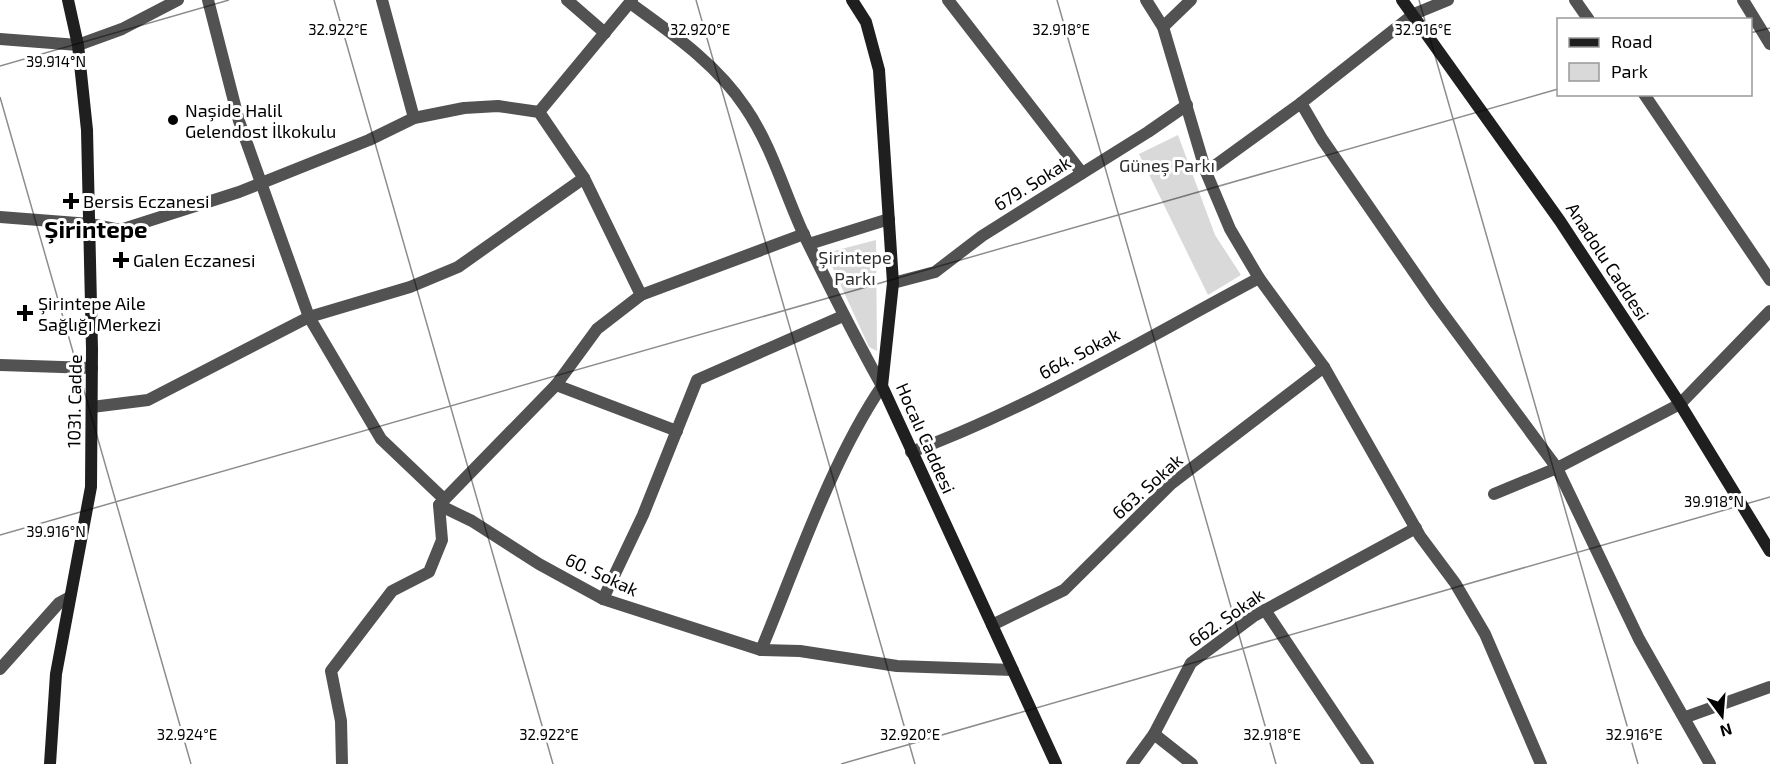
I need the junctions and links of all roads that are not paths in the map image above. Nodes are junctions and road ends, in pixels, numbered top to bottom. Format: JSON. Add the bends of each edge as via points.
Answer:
{"nodes":[{"id":1,"x":68,"y":0,"type":"edge"},
{"id":2,"x":178,"y":0,"type":"edge"},
{"id":3,"x":208,"y":0,"type":"edge"},
{"id":4,"x":382,"y":0,"type":"edge"},
{"id":5,"x":567,"y":0,"type":"edge"},
{"id":6,"x":852,"y":0,"type":"edge"},
{"id":7,"x":948,"y":0,"type":"edge"},
{"id":8,"x":1146,"y":0,"type":"edge"},
{"id":9,"x":1191,"y":0,"type":"edge"},
{"id":10,"x":1402,"y":0,"type":"edge"},
{"id":11,"x":1448,"y":0,"type":"edge"},
{"id":12,"x":1575,"y":0,"type":"edge"},
{"id":13,"x":1743,"y":0,"type":"edge"},
{"id":14,"x":631,"y":2,"type":"edge"},
{"id":15,"x":1414,"y":14,"type":"junction"},
{"id":16,"x":1588,"y":18,"type":"edge"},
{"id":17,"x":1163,"y":27,"type":"junction"},
{"id":18,"x":605,"y":33,"type":"junction"},
{"id":19,"x":0,"y":39,"type":"edge"},
{"id":20,"x":1770,"y":44,"type":"edge"},
{"id":21,"x":78,"y":45,"type":"junction"},
{"id":22,"x":1645,"y":96,"type":"edge"},
{"id":23,"x":1301,"y":104,"type":"junction"},
{"id":24,"x":1186,"y":105,"type":"junction"},
{"id":25,"x":539,"y":112,"type":"junction"},
{"id":26,"x":414,"y":118,"type":"junction"},
{"id":27,"x":1206,"y":172,"type":"junction"},
{"id":28,"x":1082,"y":173,"type":"junction"},
{"id":29,"x":584,"y":178,"type":"junction"},
{"id":30,"x":261,"y":183,"type":"junction"},
{"id":31,"x":0,"y":217,"type":"edge"},
{"id":32,"x":889,"y":219,"type":"junction"},
{"id":33,"x":90,"y":224,"type":"junction"},
{"id":34,"x":807,"y":239,"type":"junction"},
{"id":35,"x":1259,"y":278,"type":"junction"},
{"id":36,"x":1770,"y":279,"type":"edge"},
{"id":37,"x":893,"y":283,"type":"junction"},
{"id":38,"x":641,"y":295,"type":"junction"},
{"id":39,"x":1770,"y":311,"type":"edge"},
{"id":40,"x":309,"y":316,"type":"junction"},
{"id":41,"x":843,"y":316,"type":"junction"},
{"id":42,"x":0,"y":365,"type":"edge"},
{"id":43,"x":1324,"y":367,"type":"junction"},
{"id":44,"x":92,"y":368,"type":"junction"},
{"id":45,"x":556,"y":384,"type":"junction"},
{"id":46,"x":882,"y":386,"type":"junction"},
{"id":47,"x":1680,"y":404,"type":"junction"},
{"id":48,"x":92,"y":407,"type":"junction"},
{"id":49,"x":677,"y":431,"type":"junction"},
{"id":50,"x":911,"y":452,"type":"junction"},
{"id":51,"x":1557,"y":468,"type":"junction"},
{"id":52,"x":1494,"y":494,"type":"dead end"},
{"id":53,"x":442,"y":502,"type":"junction"},
{"id":54,"x":1416,"y":528,"type":"junction"},
{"id":55,"x":1770,"y":551,"type":"edge"},
{"id":56,"x":70,"y":597,"type":"junction"},
{"id":57,"x":603,"y":599,"type":"junction"},
{"id":58,"x":1265,"y":610,"type":"junction"},
{"id":59,"x":992,"y":625,"type":"junction"},
{"id":60,"x":761,"y":650,"type":"junction"},
{"id":61,"x":0,"y":669,"type":"edge"},
{"id":62,"x":1013,"y":670,"type":"junction"},
{"id":63,"x":1770,"y":687,"type":"edge"},
{"id":64,"x":1686,"y":717,"type":"junction"},
{"id":65,"x":1154,"y":734,"type":"junction"},
{"id":66,"x":1536,"y":763,"type":"edge"},
{"id":67,"x":50,"y":764,"type":"edge"},
{"id":68,"x":342,"y":764,"type":"edge"},
{"id":69,"x":1056,"y":764,"type":"edge"},
{"id":70,"x":1132,"y":764,"type":"edge"},
{"id":71,"x":1192,"y":764,"type":"edge"},
{"id":72,"x":1368,"y":764,"type":"edge"},
{"id":73,"x":1710,"y":764,"type":"edge"}],
"edges":[{"from":1,"to":21,"type":"street","name":"1031. Cadde"},
{"from":2,"to":21,"type":"street","via":[[122,29]]},
{"from":3,"to":30,"type":"street","name":"60. Sokak","via":[[238,121]]},
{"from":4,"to":26,"type":"street"},
{"from":5,"to":18,"type":"street"},
{"from":6,"to":32,"type":"street","name":"Hocalı Caddesi","via":[[866,22],[879,70]]},
{"from":7,"to":28,"type":"street"},
{"from":8,"to":17,"type":"street"},
{"from":9,"to":17,"type":"street"},
{"from":10,"to":15,"type":"street","name":"Anadolu Caddesi"},
{"from":11,"to":15,"type":"street"},
{"from":12,"to":16,"type":"street"},
{"from":13,"to":20,"type":"street"},
{"from":14,"to":18,"type":"street"},
{"from":14,"to":34,"type":"street","via":[[692,48],[744,105],[767,145]]},
{"from":15,"to":23,"type":"street"},
{"from":15,"to":47,"type":"street","name":"Anadolu Caddesi","via":[[1560,221]]},
{"from":17,"to":24,"type":"street"},
{"from":18,"to":25,"type":"street"},
{"from":19,"to":21,"type":"street"},
{"from":21,"to":33,"type":"street","name":"1031. Cadde","via":[[87,130]]},
{"from":22,"to":36,"type":"street"},
{"from":23,"to":27,"type":"street"},
{"from":23,"to":51,"type":"street","via":[[1423,284]]},
{"from":24,"to":27,"type":"street"},
{"from":24,"to":28,"type":"street","name":"679. Sokak"},
{"from":25,"to":26,"type":"street","via":[[464,108]]},
{"from":25,"to":29,"type":"street"},
{"from":26,"to":30,"type":"street"},
{"from":27,"to":35,"type":"street","via":[[1230,229]]},
{"from":28,"to":37,"type":"street","name":"679. Sokak","via":[[982,236],[935,272]]},
{"from":29,"to":38,"type":"street"},
{"from":29,"to":40,"type":"street","via":[[458,267],[410,287]]},
{"from":30,"to":33,"type":"street","via":[[120,230]]},
{"from":30,"to":40,"type":"street","name":"60. Sokak"},
{"from":31,"to":33,"type":"street"},
{"from":32,"to":34,"type":"street"},
{"from":32,"to":37,"type":"street","name":"Hocalı Caddesi"},
{"from":33,"to":44,"type":"street","name":"1031. Cadde"},
{"from":34,"to":38,"type":"street"},
{"from":34,"to":41,"type":"street"},
{"from":35,"to":43,"type":"street"},
{"from":35,"to":50,"type":"street","name":"664. Sokak","via":[[1026,401],[955,436]]},
{"from":37,"to":46,"type":"street","name":"Hocalı Caddesi"},
{"from":38,"to":45,"type":"street","via":[[597,329]]},
{"from":39,"to":47,"type":"street"},
{"from":40,"to":48,"type":"street","via":[[148,400]]},
{"from":40,"to":53,"type":"street","name":"60. Sokak","via":[[381,439]]},
{"from":41,"to":46,"type":"street"},
{"from":41,"to":49,"type":"street","via":[[697,380]]},
{"from":42,"to":44,"type":"street"},
{"from":43,"to":54,"type":"street"},
{"from":43,"to":59,"type":"street","name":"663. Sokak","via":[[1171,484],[1064,590]]},
{"from":44,"to":48,"type":"street","name":"1031. Cadde"},
{"from":45,"to":49,"type":"street"},
{"from":45,"to":53,"type":"street"},
{"from":46,"to":50,"type":"street","name":"Hocalı Caddesi"},
{"from":46,"to":60,"type":"street","via":[[865,410],[829,488]]},
{"from":47,"to":51,"type":"street"},
{"from":47,"to":55,"type":"street","name":"Anadolu Caddesi"},
{"from":48,"to":56,"type":"street","name":"1031. Cadde","via":[[91,487]]},
{"from":49,"to":57,"type":"street"},
{"from":50,"to":59,"type":"street","name":"Hocalı Caddesi"},
{"from":51,"to":52,"type":"street"},
{"from":51,"to":64,"type":"street","via":[[1639,639]]},
{"from":53,"to":57,"type":"street","name":"60. Sokak","via":[[539,564]]},
{"from":53,"to":68,"type":"street","via":[[442,540],[429,572],[392,591],[331,671],[341,721]]},
{"from":54,"to":58,"type":"street","name":"662. Sokak"},
{"from":54,"to":66,"type":"street","via":[[1485,634]]},
{"from":56,"to":61,"type":"street","via":[[59,603]]},
{"from":56,"to":67,"type":"street","name":"1031. Cadde","via":[[56,674]]},
{"from":57,"to":60,"type":"street","name":"60. Sokak"},
{"from":58,"to":65,"type":"street","name":"662. Sokak","via":[[1191,663]]},
{"from":58,"to":72,"type":"street"},
{"from":59,"to":62,"type":"street","name":"Hocalı Caddesi"},
{"from":60,"to":62,"type":"street","name":"60. Sokak","via":[[800,651],[897,666]]},
{"from":62,"to":69,"type":"street","name":"Hocalı Caddesi"},
{"from":63,"to":64,"type":"street"},
{"from":64,"to":73,"type":"street"},
{"from":65,"to":70,"type":"street","name":"662. Sokak"},
{"from":65,"to":71,"type":"street"}]}
